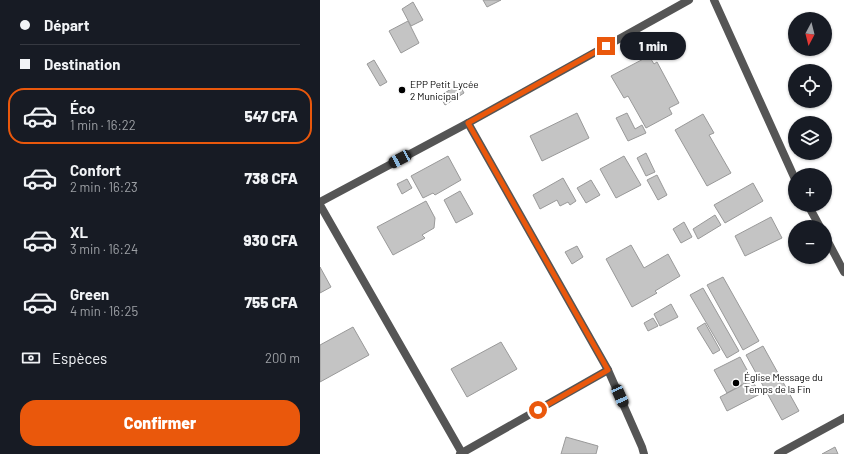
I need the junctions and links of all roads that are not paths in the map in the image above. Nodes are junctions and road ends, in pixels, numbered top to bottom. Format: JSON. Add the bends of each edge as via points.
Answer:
{"nodes":[{"id":1,"x":689,"y":0,"type":"edge"},
{"id":2,"x":714,"y":0,"type":"edge"},
{"id":3,"x":468,"y":123,"type":"junction"},
{"id":4,"x":790,"y":168,"type":"edge"},
{"id":5,"x":320,"y":202,"type":"edge"},
{"id":6,"x":320,"y":205,"type":"edge"},
{"id":7,"x":832,"y":249,"type":"edge"},
{"id":8,"x":844,"y":272,"type":"edge"},
{"id":9,"x":608,"y":370,"type":"junction"},
{"id":10,"x":844,"y":418,"type":"edge"},
{"id":11,"x":461,"y":453,"type":"edge"},
{"id":12,"x":644,"y":454,"type":"edge"},
{"id":13,"x":778,"y":454,"type":"edge"}],
"edges":[{"from":1,"to":3,"type":"street"},
{"from":2,"to":4,"type":"street"},
{"from":3,"to":5,"type":"street"},
{"from":3,"to":9,"type":"street"},
{"from":6,"to":11,"type":"street"},
{"from":7,"to":8,"type":"street"},
{"from":9,"to":11,"type":"street"},
{"from":9,"to":12,"type":"street"},
{"from":10,"to":13,"type":"street"}]}
